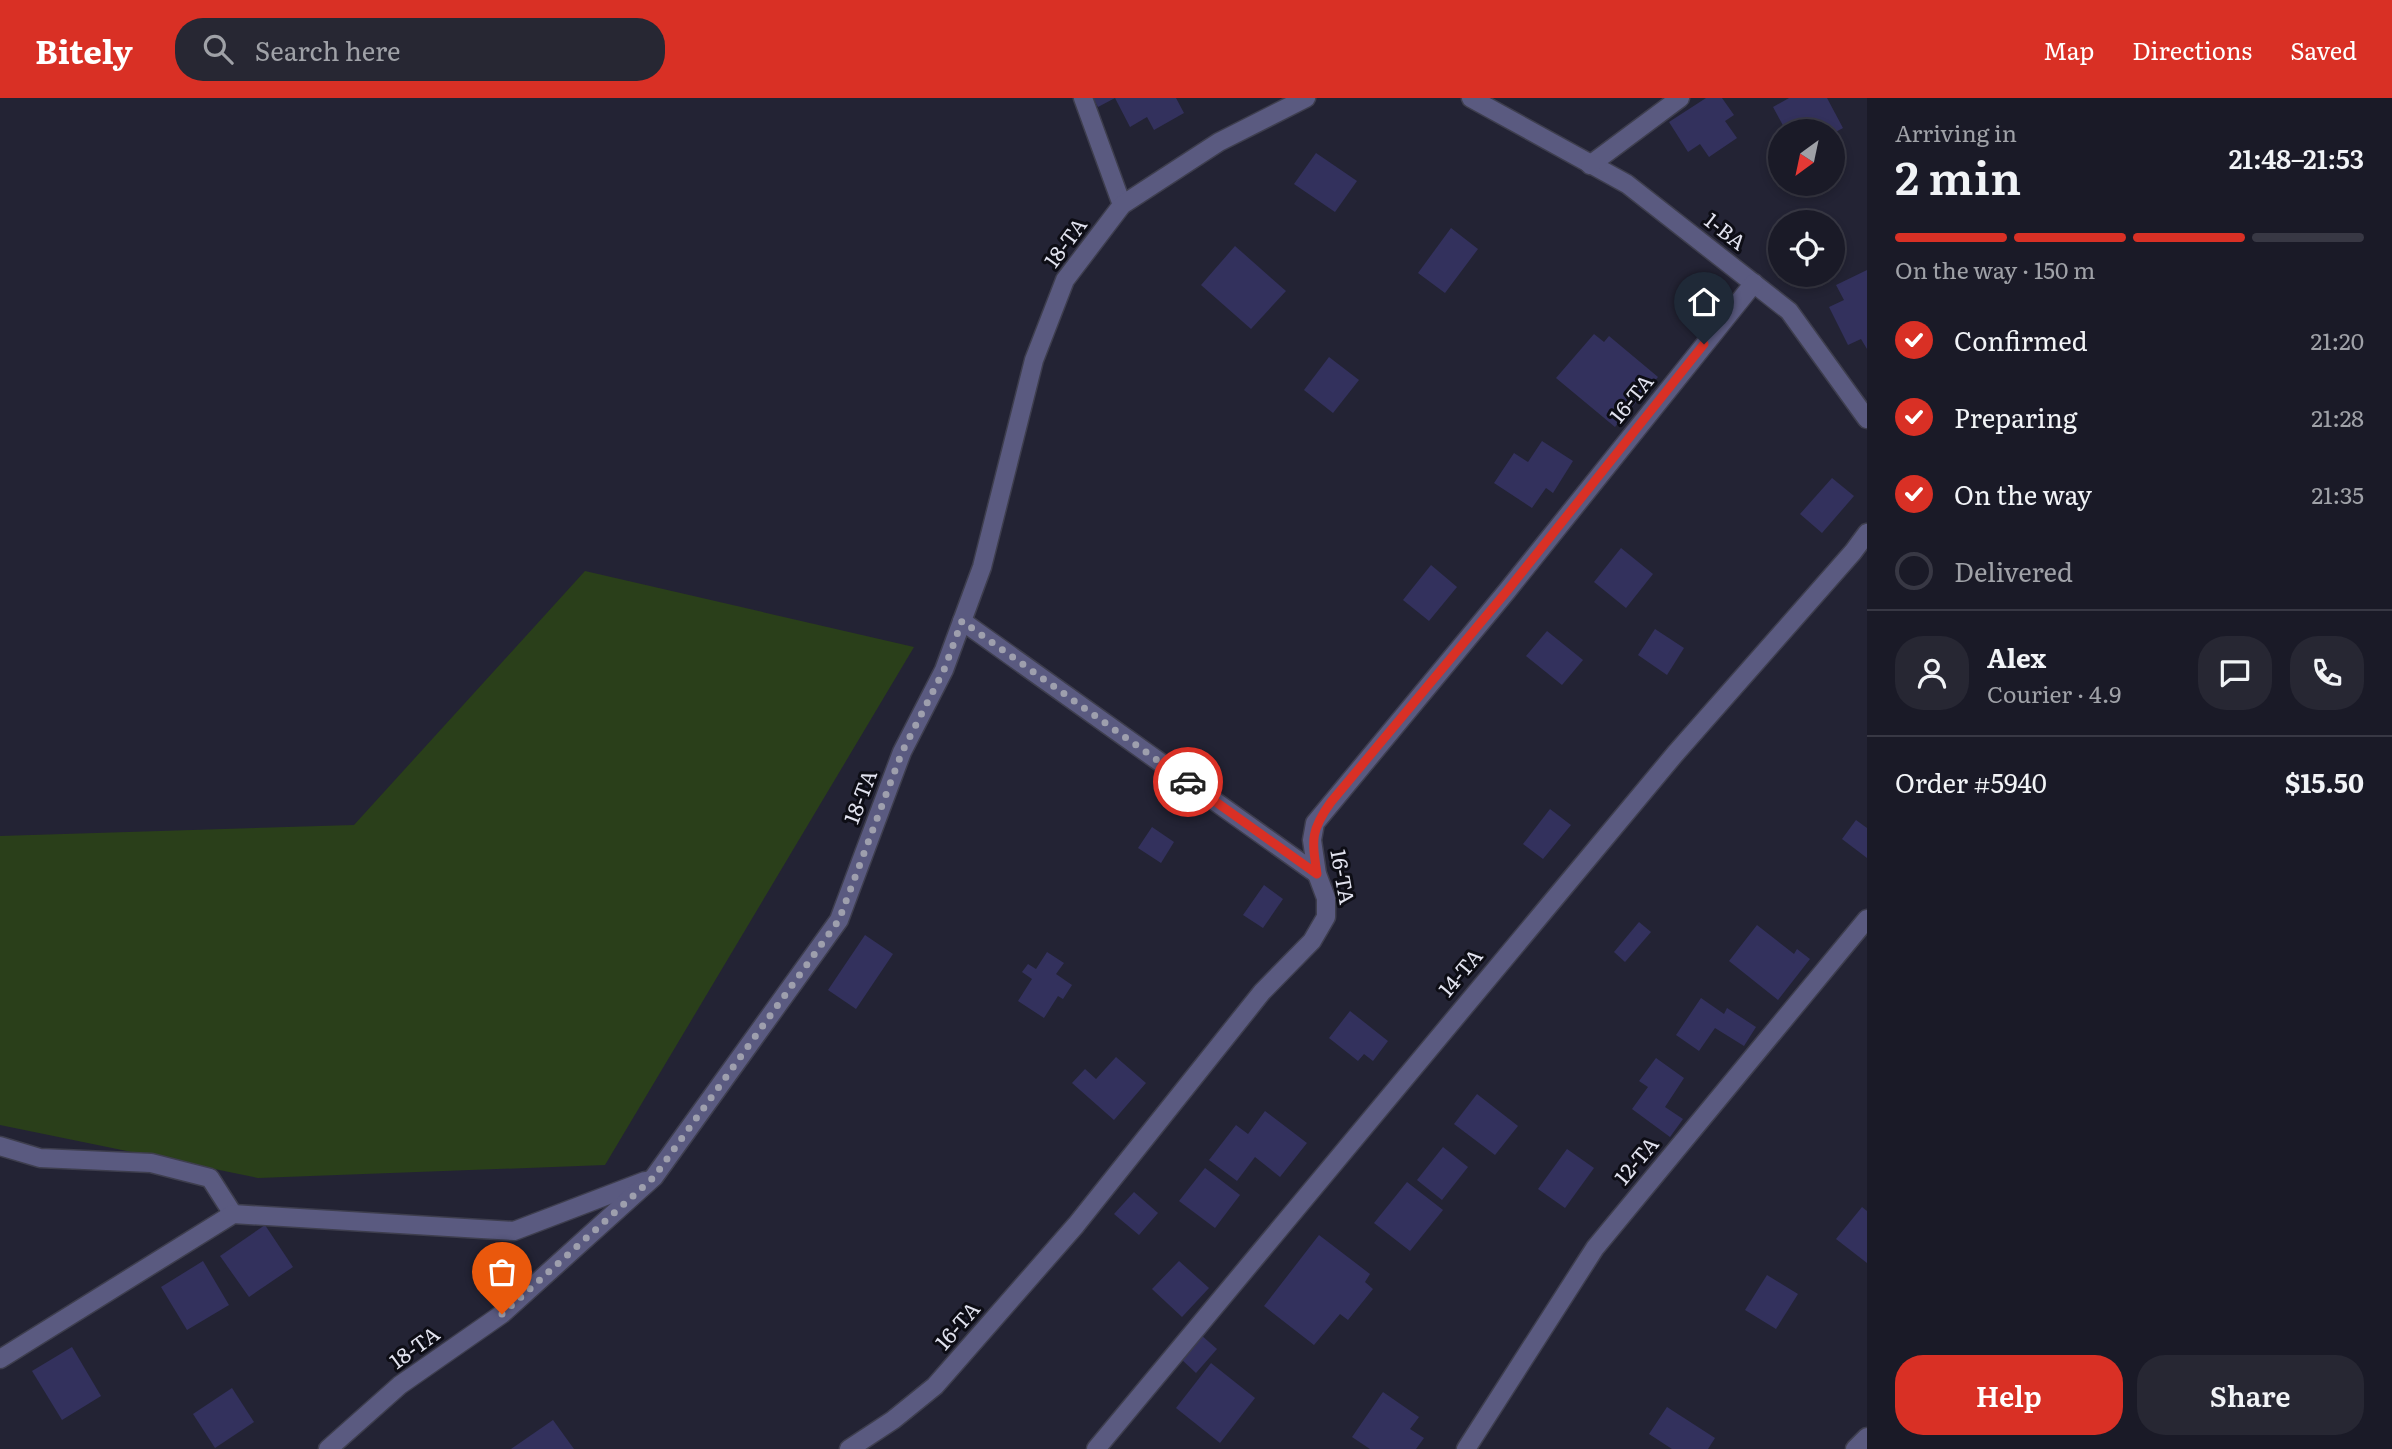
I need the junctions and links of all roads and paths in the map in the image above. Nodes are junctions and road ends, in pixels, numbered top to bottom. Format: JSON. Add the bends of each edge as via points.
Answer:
{"nodes":[{"id":1,"x":1083,"y":98,"type":"edge"},
{"id":2,"x":1306,"y":98,"type":"edge"},
{"id":3,"x":1471,"y":98,"type":"edge"},
{"id":4,"x":1681,"y":98,"type":"edge"},
{"id":5,"x":1590,"y":165,"type":"junction"},
{"id":6,"x":1122,"y":205,"type":"junction"},
{"id":7,"x":1754,"y":283,"type":"junction"},
{"id":8,"x":1867,"y":419,"type":"edge"},
{"id":9,"x":1867,"y":533,"type":"edge"},
{"id":10,"x":962,"y":621,"type":"junction"},
{"id":11,"x":1317,"y":874,"type":"junction"},
{"id":12,"x":1867,"y":919,"type":"edge"},
{"id":13,"x":0,"y":1146,"type":"edge"},
{"id":14,"x":654,"y":1177,"type":"junction"},
{"id":15,"x":233,"y":1214,"type":"junction"},
{"id":16,"x":0,"y":1359,"type":"edge"},
{"id":17,"x":1867,"y":1437,"type":"edge"},
{"id":18,"x":328,"y":1449,"type":"edge"},
{"id":19,"x":849,"y":1449,"type":"edge"},
{"id":20,"x":1096,"y":1449,"type":"edge"},
{"id":21,"x":1466,"y":1449,"type":"edge"},
{"id":22,"x":1855,"y":1449,"type":"edge"}],
"edges":[{"from":1,"to":6,"type":"street"},
{"from":2,"to":6,"type":"street","name":"18-ТА","via":[[1219,142]]},
{"from":3,"to":5,"type":"street","name":"1-ВА"},
{"from":4,"to":5,"type":"street"},
{"from":5,"to":7,"type":"street","name":"1-ВА","via":[[1627,184]]},
{"from":6,"to":10,"type":"street","name":"18-ТА","via":[[1065,280],[1034,360],[982,567]]},
{"from":7,"to":8,"type":"street","name":"1-ВА","via":[[1789,311]]},
{"from":7,"to":11,"type":"street","name":"16-ТА","via":[[1315,823],[1312,839]]},
{"from":9,"to":20,"type":"street","name":"14-ТА","via":[[1675,754]]},
{"from":10,"to":11,"type":"street"},
{"from":10,"to":14,"type":"street","name":"18-ТА","via":[[944,670],[902,752],[839,920]]},
{"from":11,"to":19,"type":"street","name":"16-ТА","via":[[1326,898],[1326,917],[1312,941],[1262,992],[1076,1225],[935,1386]]},
{"from":12,"to":21,"type":"street","name":"12-ТА","via":[[1595,1248]]},
{"from":13,"to":15,"type":"street","via":[[40,1158],[151,1163],[210,1178]]},
{"from":14,"to":15,"type":"street","via":[[514,1231]]},
{"from":14,"to":18,"type":"street","name":"18-ТА","via":[[502,1314],[400,1385]]},
{"from":15,"to":16,"type":"street"},
{"from":17,"to":22,"type":"street"}]}
